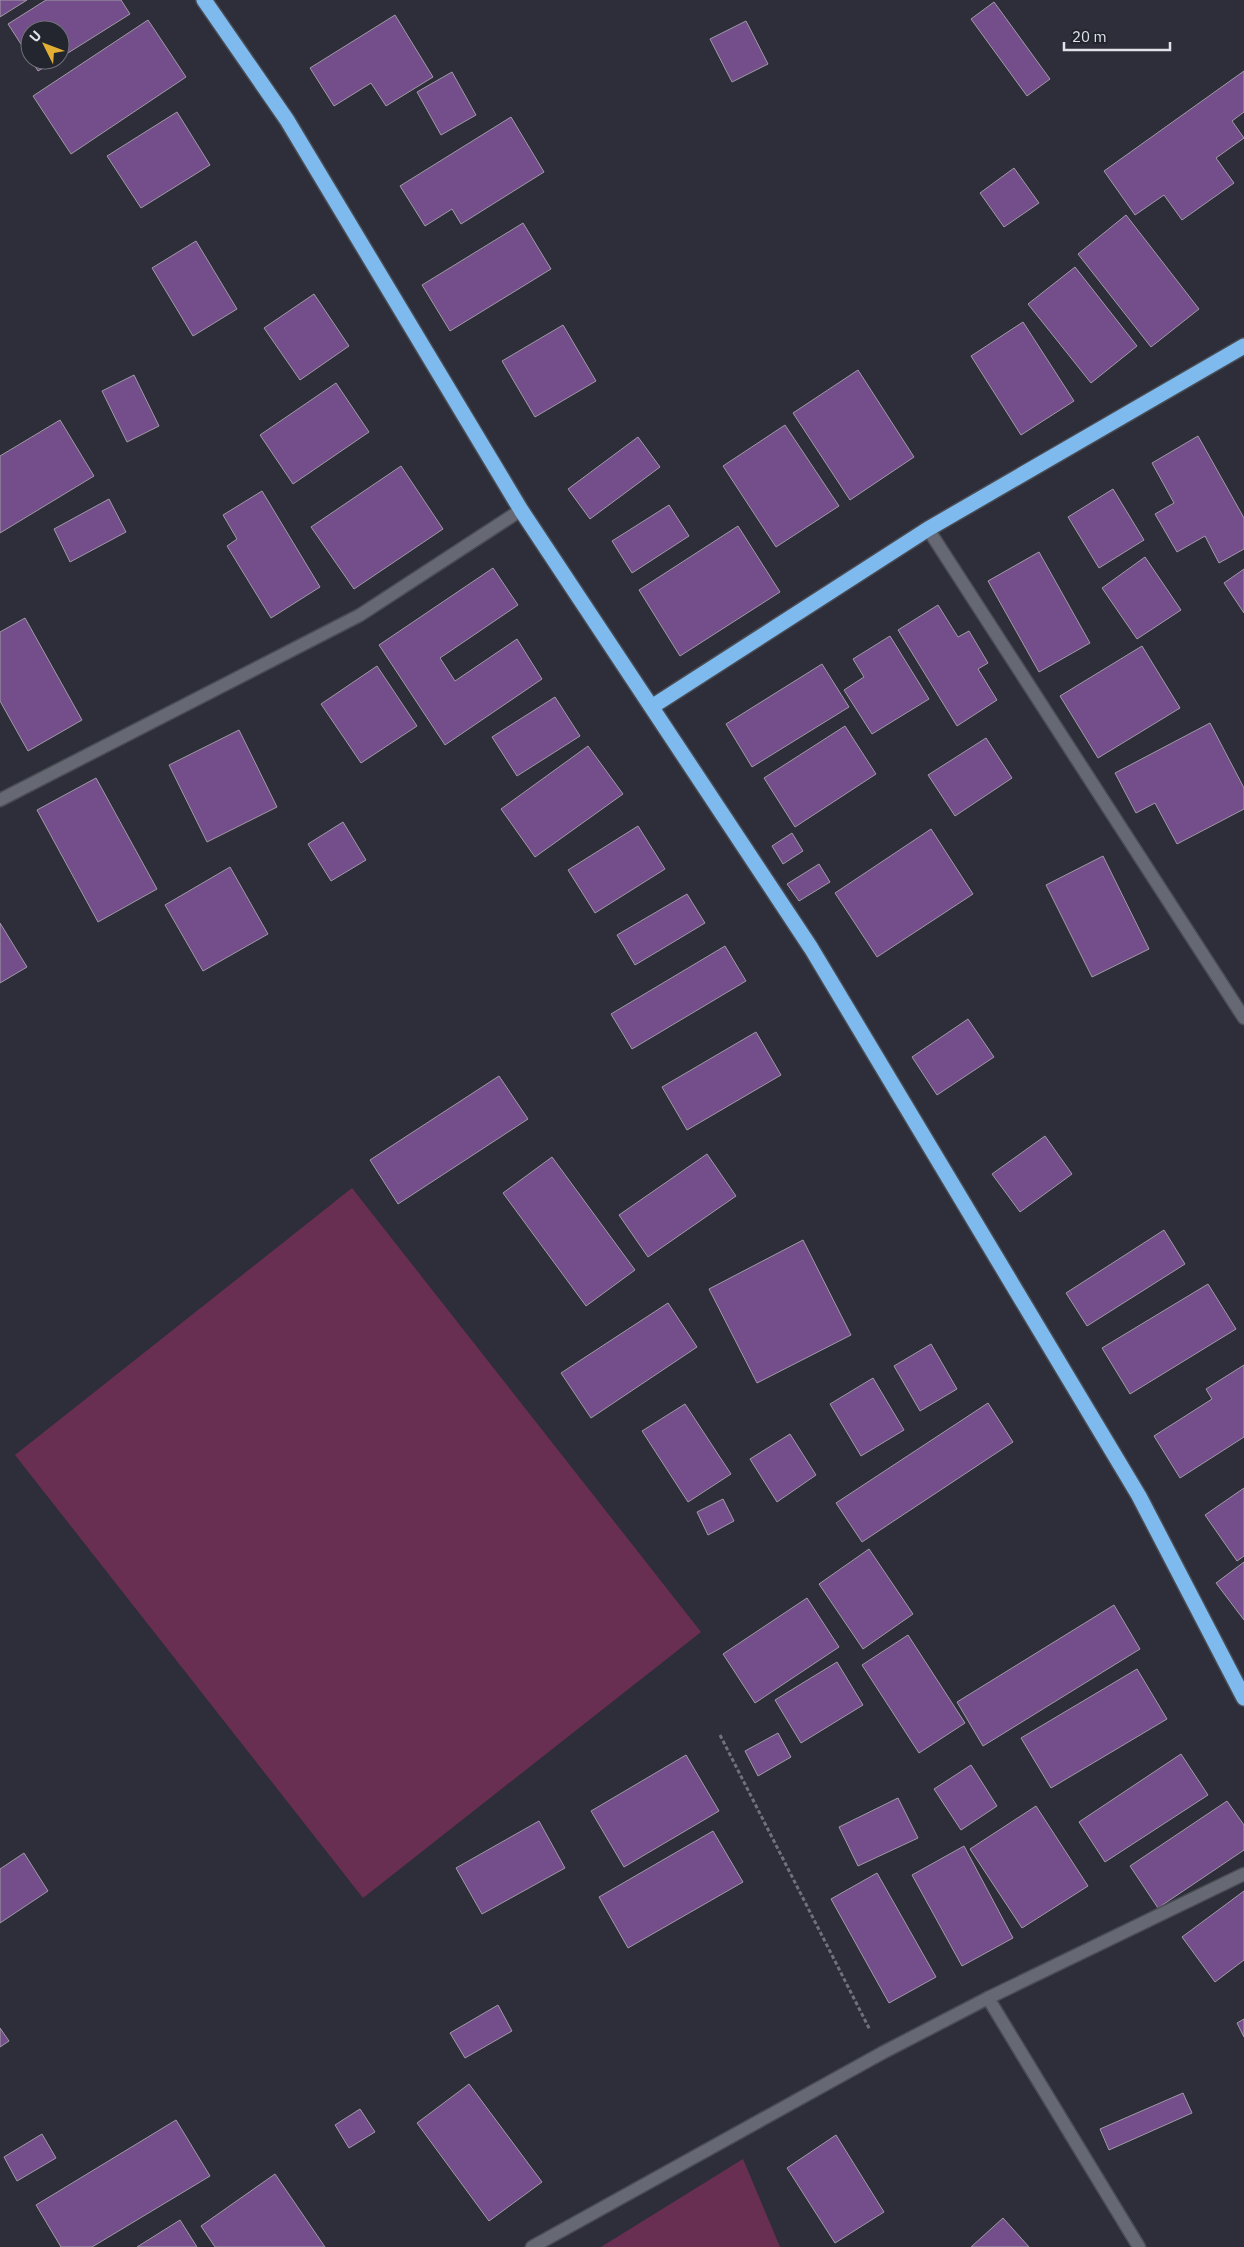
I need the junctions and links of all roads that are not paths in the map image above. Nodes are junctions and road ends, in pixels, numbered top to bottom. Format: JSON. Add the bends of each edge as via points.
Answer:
{"nodes":[{"id":1,"x":204,"y":0,"type":"edge"},
{"id":2,"x":1244,"y":346,"type":"edge"},
{"id":3,"x":521,"y":510,"type":"junction"},
{"id":4,"x":928,"y":529,"type":"junction"},
{"id":5,"x":653,"y":706,"type":"junction"},
{"id":6,"x":0,"y":800,"type":"edge"},
{"id":7,"x":1244,"y":1018,"type":"edge"},
{"id":8,"x":1244,"y":1698,"type":"edge"},
{"id":9,"x":1244,"y":1874,"type":"edge"},
{"id":10,"x":988,"y":1998,"type":"junction"},
{"id":11,"x":532,"y":2247,"type":"edge"},
{"id":12,"x":1139,"y":2247,"type":"edge"}],
"edges":[{"from":1,"to":3,"type":"highway","via":[[287,120]]},
{"from":2,"to":4,"type":"highway"},
{"from":3,"to":5,"type":"highway"},
{"from":3,"to":6,"type":"street","via":[[360,615]]},
{"from":4,"to":5,"type":"highway"},
{"from":4,"to":7,"type":"street"},
{"from":5,"to":8,"type":"highway","via":[[811,948],[1123,1470]]},
{"from":9,"to":10,"type":"street"},
{"from":10,"to":11,"type":"street","via":[[882,2053]]},
{"from":10,"to":12,"type":"street"}]}
